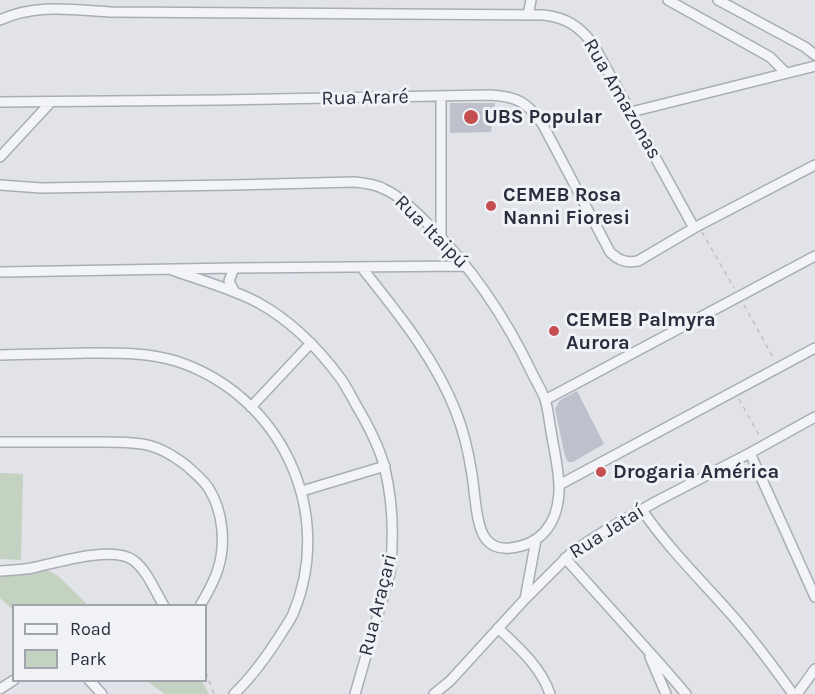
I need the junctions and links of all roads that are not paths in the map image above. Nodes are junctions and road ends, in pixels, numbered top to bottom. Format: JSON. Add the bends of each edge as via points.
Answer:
{"nodes":[{"id":1,"x":56,"y":0,"type":"edge"},
{"id":2,"x":531,"y":0,"type":"edge"},
{"id":3,"x":668,"y":0,"type":"edge"},
{"id":4,"x":718,"y":0,"type":"edge"},
{"id":5,"x":49,"y":8,"type":"junction"},
{"id":6,"x":528,"y":15,"type":"junction"},
{"id":7,"x":0,"y":20,"type":"edge"},
{"id":8,"x":815,"y":55,"type":"edge"},
{"id":9,"x":815,"y":66,"type":"edge"},
{"id":10,"x":786,"y":74,"type":"junction"},
{"id":11,"x":441,"y":96,"type":"junction"},
{"id":12,"x":0,"y":102,"type":"edge"},
{"id":13,"x":51,"y":102,"type":"junction"},
{"id":14,"x":631,"y":112,"type":"junction"},
{"id":15,"x":0,"y":157,"type":"edge"},
{"id":16,"x":815,"y":165,"type":"edge"},
{"id":17,"x":0,"y":184,"type":"edge"},
{"id":18,"x":694,"y":228,"type":"junction"},
{"id":19,"x":441,"y":237,"type":"junction"},
{"id":20,"x":815,"y":256,"type":"edge"},
{"id":21,"x":466,"y":266,"type":"junction"},
{"id":22,"x":234,"y":268,"type":"junction"},
{"id":23,"x":362,"y":268,"type":"junction"},
{"id":24,"x":172,"y":270,"type":"junction"},
{"id":25,"x":0,"y":272,"type":"edge"},
{"id":26,"x":234,"y":291,"type":"junction"},
{"id":27,"x":311,"y":343,"type":"junction"},
{"id":28,"x":815,"y":348,"type":"edge"},
{"id":29,"x":0,"y":355,"type":"edge"},
{"id":30,"x":545,"y":399,"type":"junction"},
{"id":31,"x":251,"y":407,"type":"junction"},
{"id":32,"x":815,"y":417,"type":"edge"},
{"id":33,"x":0,"y":442,"type":"edge"},
{"id":34,"x":750,"y":453,"type":"junction"},
{"id":35,"x":385,"y":466,"type":"junction"},
{"id":36,"x":559,"y":485,"type":"junction"},
{"id":37,"x":302,"y":491,"type":"junction"},
{"id":38,"x":642,"y":510,"type":"junction"},
{"id":39,"x":536,"y":540,"type":"junction"},
{"id":40,"x":565,"y":558,"type":"junction"},
{"id":41,"x":0,"y":571,"type":"edge"},
{"id":42,"x":815,"y":597,"type":"edge"},
{"id":43,"x":525,"y":599,"type":"junction"},
{"id":44,"x":163,"y":604,"type":"edge"},
{"id":45,"x":201,"y":604,"type":"edge"},
{"id":46,"x":498,"y":628,"type":"junction"},
{"id":47,"x":647,"y":649,"type":"junction"},
{"id":48,"x":815,"y":669,"type":"edge"},
{"id":49,"x":90,"y":682,"type":"edge"},
{"id":50,"x":102,"y":694,"type":"edge"},
{"id":51,"x":234,"y":694,"type":"edge"},
{"id":52,"x":355,"y":694,"type":"edge"},
{"id":53,"x":435,"y":694,"type":"edge"},
{"id":54,"x":550,"y":694,"type":"edge"},
{"id":55,"x":666,"y":694,"type":"edge"},
{"id":56,"x":686,"y":694,"type":"edge"},
{"id":57,"x":795,"y":694,"type":"edge"}],
"edges":[{"from":1,"to":5,"type":"street"},
{"from":2,"to":6,"type":"street"},
{"from":3,"to":10,"type":"street","via":[[770,57]]},
{"from":4,"to":8,"type":"street"},
{"from":5,"to":6,"type":"street","name":"Rua Amazonas","via":[[113,12]]},
{"from":5,"to":7,"type":"street","name":"Rua Amazonas","via":[[14,13]]},
{"from":6,"to":14,"type":"street","name":"Rua Amazonas","via":[[557,17],[584,33]]},
{"from":9,"to":10,"type":"street"},
{"from":10,"to":14,"type":"street"},
{"from":11,"to":13,"type":"street","name":"Rua Araré"},
{"from":11,"to":18,"type":"street","name":"Rua Araré","via":[[504,96],[515,98],[536,113],[610,252],[622,261],[638,261]]},
{"from":11,"to":19,"type":"street"},
{"from":12,"to":13,"type":"street","name":"Rua Araré"},
{"from":13,"to":15,"type":"street"},
{"from":14,"to":18,"type":"street","name":"Rua Amazonas"},
{"from":16,"to":18,"type":"street"},
{"from":17,"to":19,"type":"street","name":"Rua Itaipú","via":[[41,188],[371,184],[391,193]]},
{"from":19,"to":21,"type":"street","name":"Rua Itaipú"},
{"from":20,"to":30,"type":"street"},
{"from":21,"to":23,"type":"street"},
{"from":21,"to":30,"type":"street","name":"Rua Itaipú","via":[[522,351]]},
{"from":22,"to":23,"type":"street"},
{"from":22,"to":24,"type":"street"},
{"from":22,"to":26,"type":"street","via":[[229,281]]},
{"from":23,"to":39,"type":"street","via":[[420,345],[456,412],[484,538],[505,549]]},
{"from":24,"to":25,"type":"street"},
{"from":24,"to":26,"type":"street","name":"Rua Araçari"},
{"from":26,"to":27,"type":"street","name":"Rua Araçari","via":[[273,313]]},
{"from":27,"to":31,"type":"street"},
{"from":27,"to":35,"type":"street","name":"Rua Araçari","via":[[342,380]]},
{"from":28,"to":36,"type":"street"},
{"from":29,"to":31,"type":"street","via":[[158,356],[207,374]]},
{"from":30,"to":36,"type":"street","name":"Rua Itaipú"},
{"from":31,"to":37,"type":"street","via":[[285,450]]},
{"from":32,"to":34,"type":"street","name":"Rua Jataí"},
{"from":33,"to":45,"type":"street","via":[[133,443],[177,458],[209,489],[222,530],[219,567]]},
{"from":34,"to":38,"type":"street","name":"Rua Jataí"},
{"from":34,"to":42,"type":"street"},
{"from":35,"to":37,"type":"street"},
{"from":35,"to":52,"type":"street","name":"Rua Araçari","via":[[393,522],[390,573]]},
{"from":36,"to":39,"type":"street","name":"Rua Itaipú","via":[[551,524]]},
{"from":37,"to":51,"type":"street","via":[[308,554],[302,586],[292,615],[273,648]]},
{"from":38,"to":40,"type":"street","name":"Rua Jataí"},
{"from":38,"to":57,"type":"street"},
{"from":39,"to":43,"type":"street","name":"Rua Itaipú"},
{"from":40,"to":43,"type":"street","name":"Rua Jataí"},
{"from":40,"to":47,"type":"street"},
{"from":41,"to":44,"type":"street","via":[[93,555],[126,556],[145,574]]},
{"from":43,"to":46,"type":"street","name":"Rua Jataí"},
{"from":46,"to":53,"type":"street","name":"Rua Jataí"},
{"from":46,"to":54,"type":"street","via":[[534,665]]},
{"from":47,"to":55,"type":"street"},
{"from":47,"to":56,"type":"street"},
{"from":48,"to":57,"type":"street"},
{"from":49,"to":50,"type":"street"}]}
